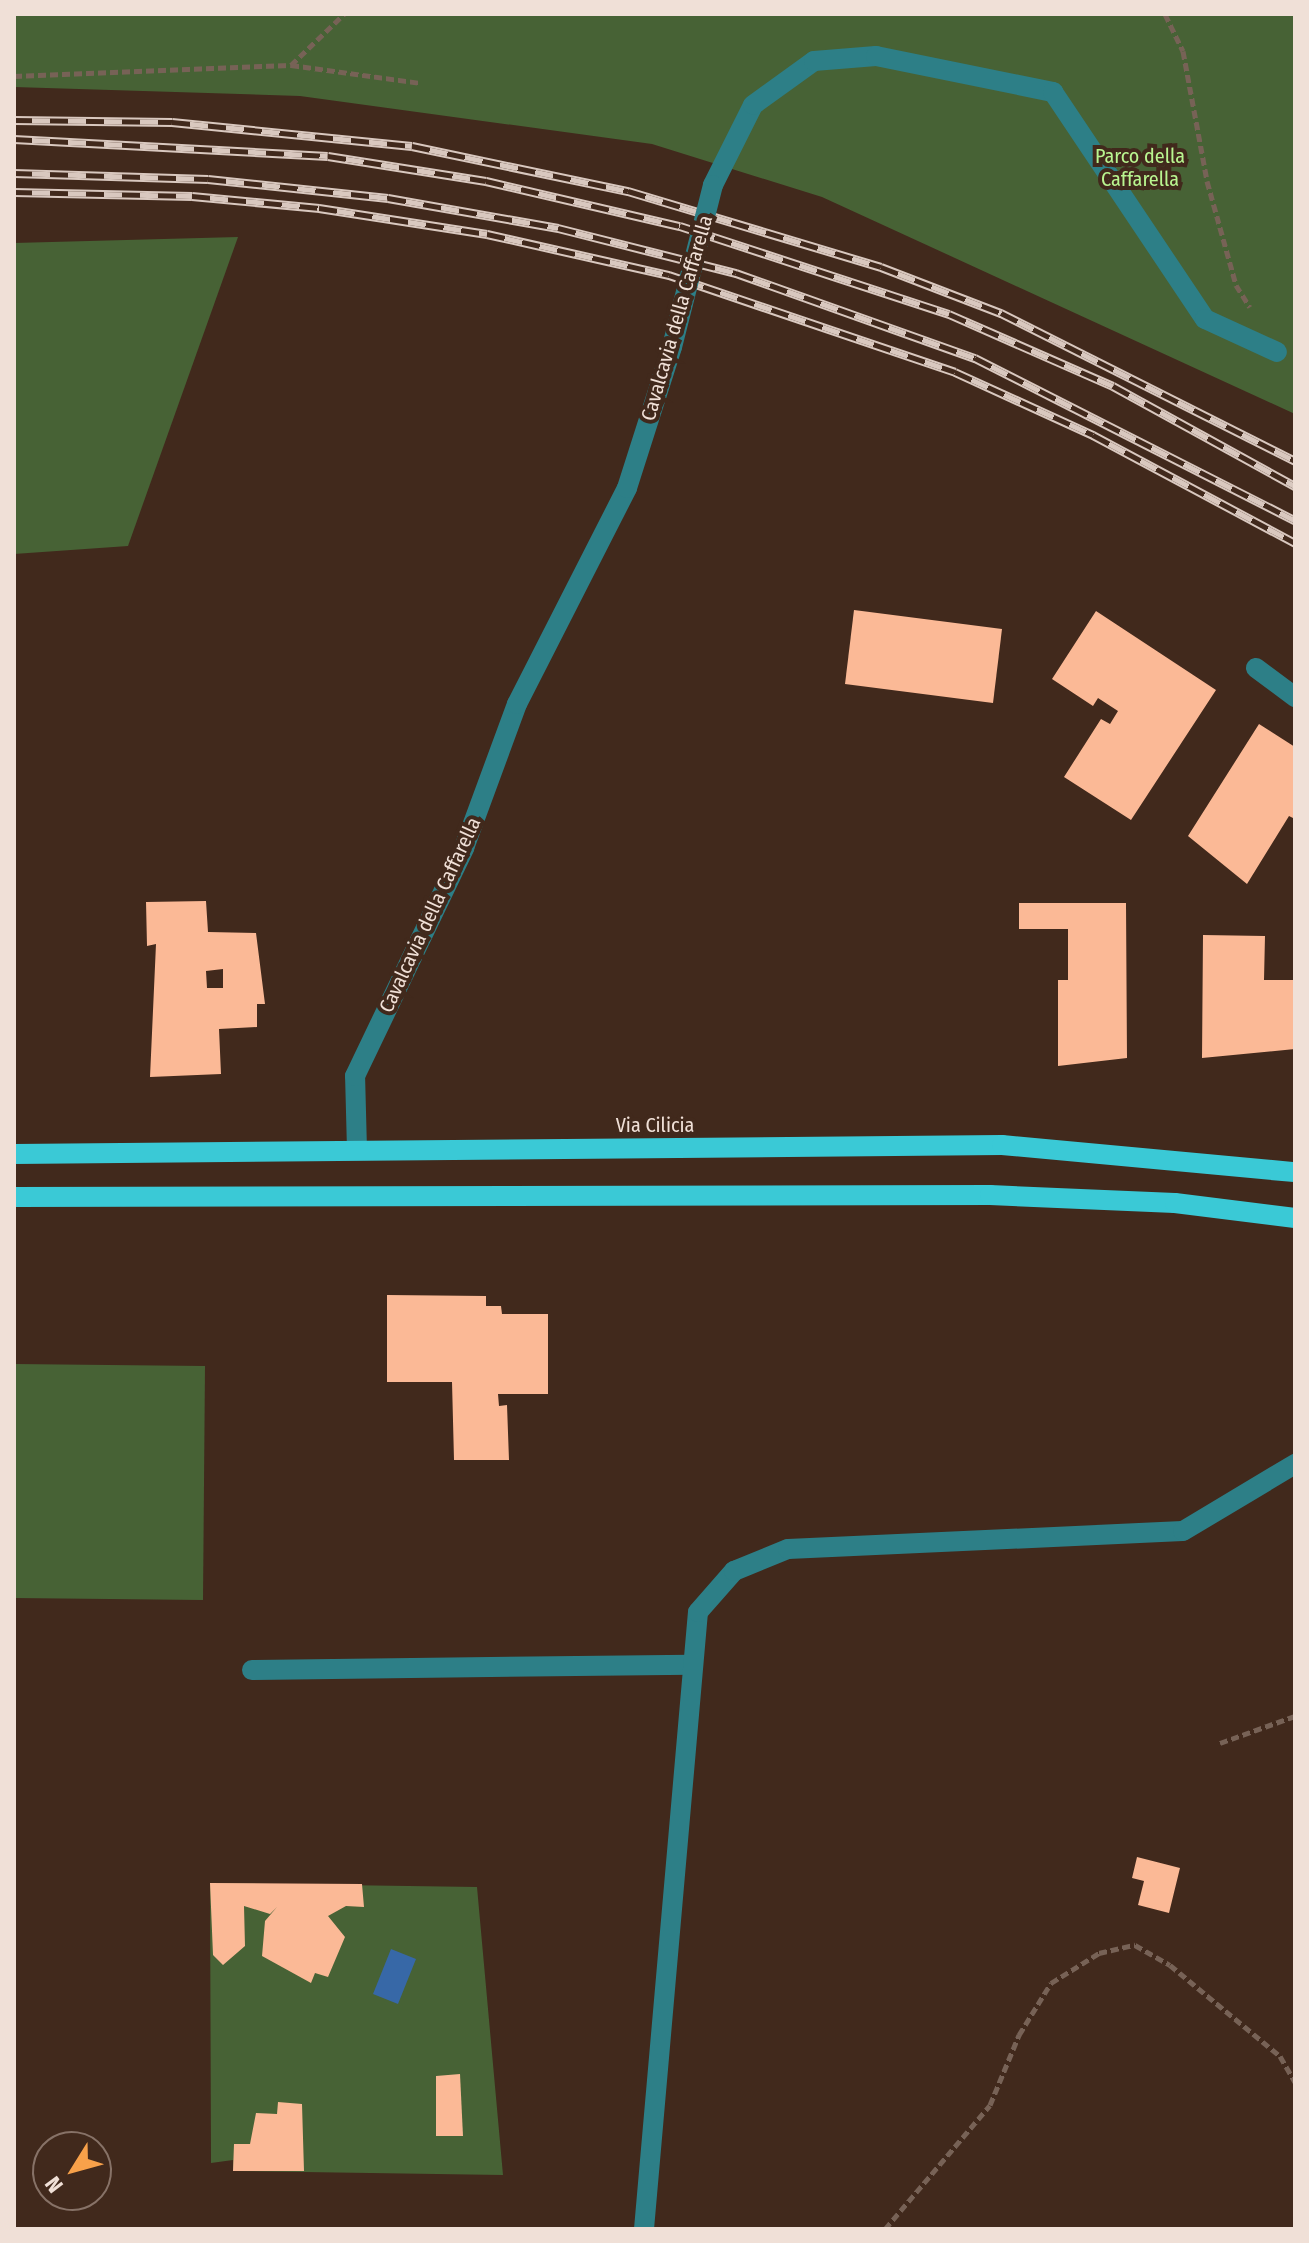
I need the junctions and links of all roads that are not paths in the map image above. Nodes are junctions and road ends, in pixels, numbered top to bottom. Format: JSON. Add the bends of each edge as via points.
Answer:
{"nodes":[{"id":1,"x":1277,"y":352,"type":"road end"},
{"id":2,"x":1256,"y":668,"type":"dead end"},
{"id":3,"x":1295,"y":697,"type":"edge"},
{"id":4,"x":357,"y":1150,"type":"junction"},
{"id":5,"x":14,"y":1154,"type":"edge"},
{"id":6,"x":1295,"y":1172,"type":"edge"},
{"id":7,"x":14,"y":1197,"type":"edge"},
{"id":8,"x":1295,"y":1218,"type":"edge"},
{"id":9,"x":1295,"y":1464,"type":"edge"},
{"id":10,"x":691,"y":1665,"type":"junction"},
{"id":11,"x":252,"y":1670,"type":"dead end"},
{"id":12,"x":644,"y":2229,"type":"edge"}],
"edges":[{"from":1,"to":4,"type":"street","name":"Cavalcavia della Caffarella","bridge":true,"via":[[1205,319],[1053,92],[876,56],[814,61],[753,105],[713,185],[672,347],[627,488],[517,704],[464,848],[355,1076]]},
{"from":2,"to":3,"type":"street"},
{"from":4,"to":5,"type":"main road","name":"Via Cilicia"},
{"from":4,"to":6,"type":"main road","name":"Via Cilicia","via":[[1002,1145]]},
{"from":7,"to":8,"type":"main road","via":[[990,1195],[1175,1203]]},
{"from":9,"to":10,"type":"street","via":[[1183,1531],[788,1549],[734,1571],[698,1612]]},
{"from":10,"to":11,"type":"street"},
{"from":10,"to":12,"type":"street"}]}
